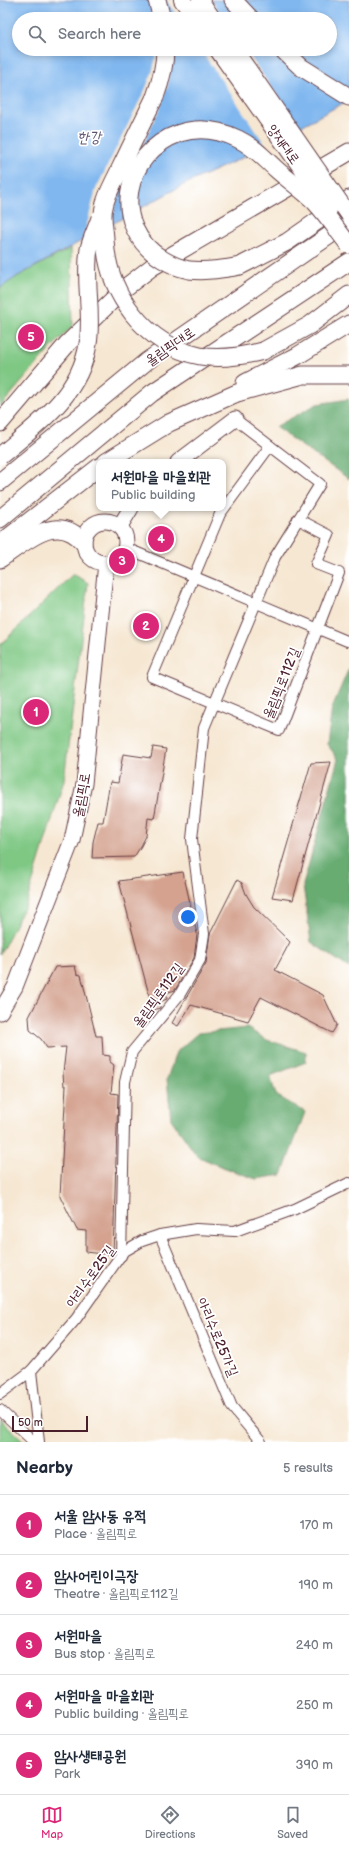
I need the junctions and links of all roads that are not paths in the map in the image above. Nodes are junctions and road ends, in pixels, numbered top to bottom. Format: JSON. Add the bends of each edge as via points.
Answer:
{"nodes":[{"id":1,"x":157,"y":0,"type":"edge"},
{"id":2,"x":182,"y":0,"type":"edge"},
{"id":3,"x":200,"y":0,"type":"edge"},
{"id":4,"x":233,"y":0,"type":"edge"},
{"id":5,"x":160,"y":12,"type":"edge"},
{"id":6,"x":191,"y":12,"type":"edge"},
{"id":7,"x":208,"y":12,"type":"edge"},
{"id":8,"x":245,"y":12,"type":"edge"},
{"id":9,"x":165,"y":56,"type":"edge"},
{"id":10,"x":222,"y":56,"type":"edge"},
{"id":11,"x":239,"y":56,"type":"edge"},
{"id":12,"x":290,"y":56,"type":"edge"},
{"id":13,"x":349,"y":97,"type":"edge"},
{"id":14,"x":349,"y":152,"type":"edge"},
{"id":15,"x":349,"y":199,"type":"edge"},
{"id":16,"x":103,"y":208,"type":"junction"},
{"id":17,"x":349,"y":215,"type":"edge"},
{"id":18,"x":349,"y":222,"type":"edge"},
{"id":19,"x":349,"y":241,"type":"edge"},
{"id":20,"x":349,"y":245,"type":"edge"},
{"id":21,"x":349,"y":262,"type":"edge"},
{"id":22,"x":349,"y":295,"type":"edge"},
{"id":23,"x":343,"y":327,"type":"edge"},
{"id":24,"x":349,"y":375,"type":"edge"},
{"id":25,"x":205,"y":406,"type":"junction"},
{"id":26,"x":235,"y":419,"type":"joint"},
{"id":27,"x":0,"y":424,"type":"edge"},
{"id":28,"x":270,"y":446,"type":"junction"},
{"id":29,"x":0,"y":456,"type":"edge"},
{"id":30,"x":111,"y":459,"type":"edge"},
{"id":31,"x":182,"y":459,"type":"edge"},
{"id":32,"x":96,"y":469,"type":"edge"},
{"id":33,"x":0,"y":482,"type":"edge"},
{"id":34,"x":226,"y":506,"type":"edge"},
{"id":35,"x":129,"y":511,"type":"edge"},
{"id":36,"x":222,"y":511,"type":"edge"},
{"id":37,"x":0,"y":519,"type":"edge"},
{"id":38,"x":298,"y":520,"type":"junction"},
{"id":39,"x":120,"y":526,"type":"junction"},
{"id":40,"x":83,"y":542,"type":"junction"},
{"id":41,"x":0,"y":544,"type":"edge"},
{"id":42,"x":126,"y":548,"type":"junction"},
{"id":43,"x":0,"y":559,"type":"edge"},
{"id":44,"x":106,"y":563,"type":"junction"},
{"id":45,"x":194,"y":577,"type":"junction"},
{"id":46,"x":256,"y":602,"type":"junction"},
{"id":47,"x":318,"y":629,"type":"junction"},
{"id":48,"x":347,"y":641,"type":"dead end"},
{"id":49,"x":214,"y":703,"type":"junction"},
{"id":50,"x":0,"y":1012,"type":"edge"},
{"id":51,"x":349,"y":1183,"type":"edge"},
{"id":52,"x":160,"y":1235,"type":"junction"},
{"id":53,"x":121,"y":1256,"type":"junction"},
{"id":54,"x":31,"y":1371,"type":"junction"},
{"id":55,"x":0,"y":1394,"type":"edge"},
{"id":56,"x":0,"y":1410,"type":"edge"},
{"id":57,"x":34,"y":1442,"type":"edge"},
{"id":58,"x":39,"y":1442,"type":"edge"},
{"id":59,"x":261,"y":1442,"type":"edge"}],
"edges":[{"from":1,"to":5,"type":"highway"},
{"from":2,"to":6,"type":"main road"},
{"from":3,"to":7,"type":"main road"},
{"from":4,"to":8,"type":"highway"},
{"from":9,"to":16,"type":"highway","bridge":true,"via":[[162,80]]},
{"from":10,"to":19,"type":"main road","name":"양재대로","bridge":true,"via":[[302,169]]},
{"from":11,"to":17,"type":"main road","name":"양재대로","bridge":true},
{"from":12,"to":13,"type":"highway","via":[[302,67]]},
{"from":14,"to":27,"type":"highway","bridge":true,"via":[[152,267],[126,287],[68,343]]},
{"from":15,"to":20,"type":"highway","bridge":true,"via":[[287,242],[240,266],[210,271],[189,270],[171,264],[146,247],[137,235],[131,220],[129,203],[130,188],[138,164],[152,149],[169,137],[191,130],[212,130],[238,139],[257,151],[315,202]]},
{"from":16,"to":22,"type":"highway","bridge":true,"via":[[109,268],[125,303],[150,332],[182,350],[201,356],[242,356],[264,351],[310,325]]},
{"from":16,"to":29,"type":"highway","bridge":true,"via":[[90,249],[88,344],[82,366],[73,386],[58,406]]},
{"from":18,"to":33,"type":"highway","name":"올림픽대로","via":[[147,361]]},
{"from":21,"to":37,"type":"highway","name":"올림픽대로","via":[[152,393]]},
{"from":23,"to":25,"type":"highway","via":[[297,356]]},
{"from":24,"to":25,"type":"highway","via":[[304,375],[236,393]]},
{"from":25,"to":30,"type":"highway","via":[[169,422]]},
{"from":26,"to":28,"type":"street","name":"올림픽로112길"},
{"from":26,"to":31,"type":"main road"},
{"from":28,"to":34,"type":"street","name":"올림픽로112길"},
{"from":28,"to":38,"type":"street","name":"올림픽로112길","via":[[320,484]]},
{"from":32,"to":41,"type":"highway"},
{"from":35,"to":39,"type":"main road"},
{"from":36,"to":45,"type":"street","name":"올림픽로112길"},
{"from":38,"to":46,"type":"street","name":"올림픽로112길","via":[[274,557]]},
{"from":38,"to":47,"type":"street","name":"올림픽로112길","via":[[328,535],[316,564],[339,573]]},
{"from":39,"to":40,"type":"main road","via":[[113,522],[99,521],[88,529]]},
{"from":39,"to":42,"type":"main road","via":[[126,537]]},
{"from":40,"to":43,"type":"highway","via":[[78,535],[67,529],[46,529]]},
{"from":40,"to":44,"type":"main road","via":[[84,549],[93,560]]},
{"from":42,"to":44,"type":"main road","via":[[118,559]]},
{"from":42,"to":45,"type":"street"},
{"from":44,"to":50,"type":"main road","name":"올림픽로","via":[[84,784],[72,840],[15,987]]},
{"from":45,"to":46,"type":"street"},
{"from":45,"to":49,"type":"street","name":"올림픽로112길","via":[[152,677]]},
{"from":46,"to":47,"type":"street"},
{"from":46,"to":49,"type":"street","name":"올림픽로112길"},
{"from":47,"to":48,"type":"street"},
{"from":47,"to":49,"type":"street","name":"올림픽로112길","via":[[279,730]]},
{"from":49,"to":53,"type":"street","name":"올림픽로112길","via":[[204,728],[192,839],[204,934],[203,945],[200,960],[180,994],[132,1052],[125,1082]]},
{"from":51,"to":52,"type":"street","name":"아리수로25길","via":[[295,1209],[235,1231],[196,1230]]},
{"from":52,"to":53,"type":"street","name":"아리수로25길","via":[[142,1241]]},
{"from":52,"to":59,"type":"street","name":"아리수로25가길","via":[[232,1407]]},
{"from":53,"to":54,"type":"street","name":"아리수로25길","via":[[76,1319]]},
{"from":54,"to":55,"type":"street","name":"아리수로25길"},
{"from":54,"to":58,"type":"street"},
{"from":56,"to":57,"type":"street"}]}
